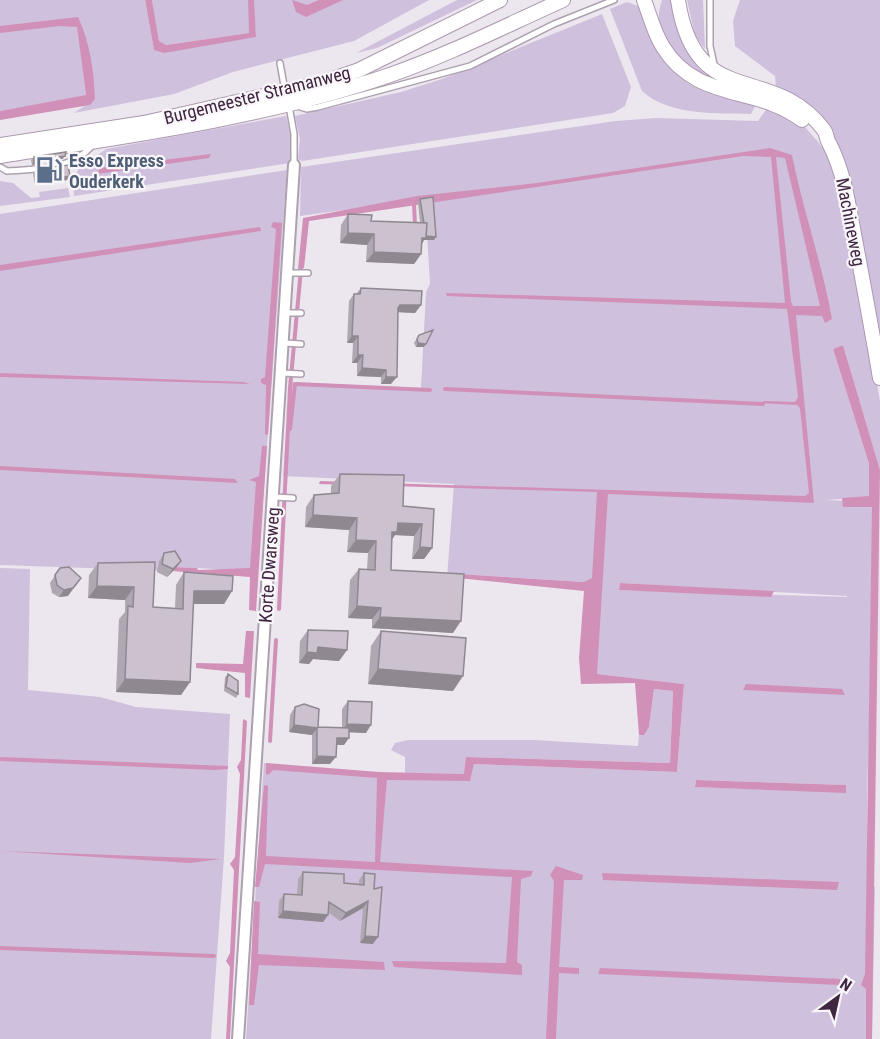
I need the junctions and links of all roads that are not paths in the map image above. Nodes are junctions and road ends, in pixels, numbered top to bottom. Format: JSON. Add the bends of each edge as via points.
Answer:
{"nodes":[{"id":1,"x":500,"y":0,"type":"edge"},
{"id":2,"x":563,"y":0,"type":"edge"},
{"id":3,"x":614,"y":0,"type":"edge"},
{"id":4,"x":644,"y":0,"type":"edge"},
{"id":5,"x":678,"y":0,"type":"edge"},
{"id":6,"x":710,"y":0,"type":"edge"},
{"id":7,"x":280,"y":63,"type":"dead end"},
{"id":8,"x":720,"y":76,"type":"junction"},
{"id":9,"x":287,"y":98,"type":"junction"},
{"id":10,"x":827,"y":140,"type":"junction"},
{"id":11,"x":95,"y":141,"type":"junction"},
{"id":12,"x":0,"y":145,"type":"edge"},
{"id":13,"x":0,"y":156,"type":"edge"},
{"id":14,"x":294,"y":165,"type":"joint"},
{"id":15,"x":0,"y":167,"type":"edge"},
{"id":16,"x":292,"y":273,"type":"junction"},
{"id":17,"x":308,"y":273,"type":"dead end"},
{"id":18,"x":289,"y":313,"type":"junction"},
{"id":19,"x":301,"y":313,"type":"dead end"},
{"id":20,"x":287,"y":344,"type":"junction"},
{"id":21,"x":301,"y":344,"type":"dead end"},
{"id":22,"x":285,"y":373,"type":"junction"},
{"id":23,"x":301,"y":374,"type":"dead end"},
{"id":24,"x":880,"y":378,"type":"edge"},
{"id":25,"x":277,"y":497,"type":"junction"},
{"id":26,"x":293,"y":498,"type":"dead end"},
{"id":27,"x":238,"y":1039,"type":"edge"}],
"edges":[{"from":1,"to":9,"type":"main road","name":"Burgemeester Stramanweg","via":[[359,70]]},
{"from":2,"to":9,"type":"main road","name":"Burgemeester Stramanweg","via":[[388,76]]},
{"from":3,"to":9,"type":"lane","name":"Burgemeester Stramanweg","via":[[554,24],[470,66],[437,76],[307,109]]},
{"from":4,"to":10,"type":"main road","name":"Machineweg","via":[[662,45],[688,75],[708,86],[777,105]]},
{"from":5,"to":8,"type":"main road","name":"Machineweg","via":[[684,31],[693,49]]},
{"from":6,"to":8,"type":"lane","via":[[711,57]]},
{"from":7,"to":9,"type":"lane","name":"Korte Dwarsweg"},
{"from":8,"to":10,"type":"main road","name":"Machineweg","via":[[767,90],[794,104],[817,122]]},
{"from":9,"to":11,"type":"main road","name":"Burgemeester Stramanweg"},
{"from":9,"to":12,"type":"main road","name":"Burgemeester Stramanweg"},
{"from":9,"to":14,"type":"lane","name":"Korte Dwarsweg","via":[[294,134]]},
{"from":10,"to":24,"type":"main road","name":"Machineweg","via":[[843,177]]},
{"from":11,"to":13,"type":"main road","name":"Burgemeester Stramanweg"},
{"from":11,"to":15,"type":"lane","via":[[80,159],[68,164],[7,171]]},
{"from":14,"to":16,"type":"street","name":"Korte Dwarsweg"},
{"from":16,"to":17,"type":"lane"},
{"from":16,"to":18,"type":"street","name":"Korte Dwarsweg"},
{"from":18,"to":19,"type":"lane"},
{"from":18,"to":20,"type":"street","name":"Korte Dwarsweg"},
{"from":20,"to":21,"type":"lane"},
{"from":20,"to":22,"type":"street","name":"Korte Dwarsweg"},
{"from":22,"to":23,"type":"lane"},
{"from":22,"to":25,"type":"street","name":"Korte Dwarsweg"},
{"from":25,"to":26,"type":"lane"},
{"from":25,"to":27,"type":"street","name":"Korte Dwarsweg"}]}
